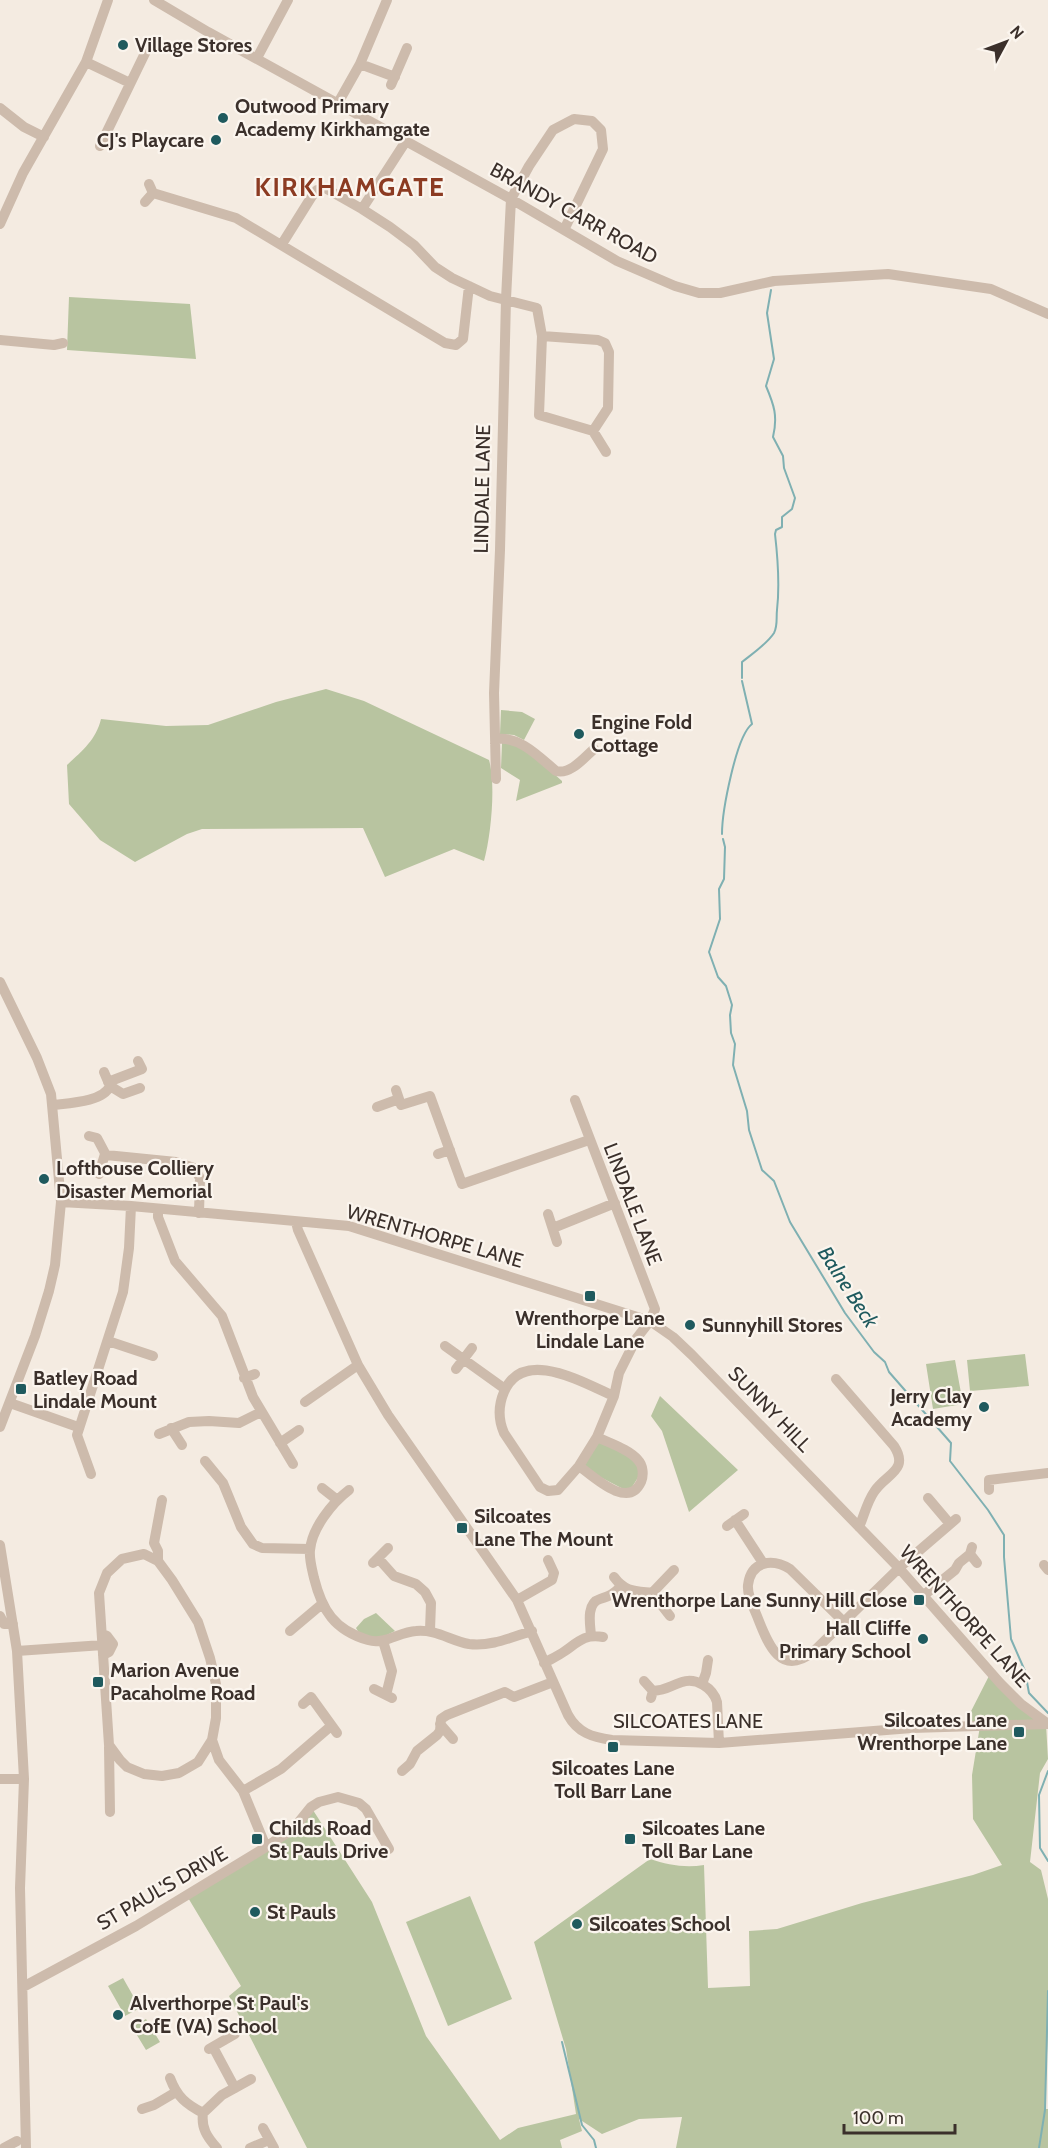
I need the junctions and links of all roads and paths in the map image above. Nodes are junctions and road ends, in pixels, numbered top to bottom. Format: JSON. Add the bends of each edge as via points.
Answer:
{"nodes":[{"id":1,"x":108,"y":0,"type":"edge"},
{"id":2,"x":154,"y":0,"type":"edge"},
{"id":3,"x":288,"y":0,"type":"edge"},
{"id":4,"x":383,"y":2,"type":"edge"},
{"id":5,"x":148,"y":47,"type":"dead end"},
{"id":6,"x":407,"y":48,"type":"dead end"},
{"id":7,"x":257,"y":58,"type":"junction"},
{"id":8,"x":86,"y":62,"type":"junction"},
{"id":9,"x":360,"y":64,"type":"junction"},
{"id":10,"x":130,"y":83,"type":"junction"},
{"id":11,"x":338,"y":103,"type":"junction"},
{"id":12,"x":0,"y":108,"type":"edge"},
{"id":13,"x":44,"y":137,"type":"junction"},
{"id":14,"x":406,"y":141,"type":"junction"},
{"id":15,"x":100,"y":146,"type":"dead end"},
{"id":16,"x":511,"y":199,"type":"junction"},
{"id":17,"x":145,"y":202,"type":"dead end"},
{"id":18,"x":362,"y":209,"type":"junction"},
{"id":19,"x":0,"y":224,"type":"edge"},
{"id":20,"x":564,"y":230,"type":"junction"},
{"id":21,"x":282,"y":244,"type":"junction"},
{"id":22,"x":469,"y":286,"type":"junction"},
{"id":23,"x":506,"y":299,"type":"junction"},
{"id":24,"x":1048,"y":314,"type":"edge"},
{"id":25,"x":542,"y":336,"type":"junction"},
{"id":26,"x":0,"y":340,"type":"edge"},
{"id":27,"x":63,"y":343,"type":"dead end"},
{"id":28,"x":593,"y":430,"type":"junction"},
{"id":29,"x":606,"y":452,"type":"dead end"},
{"id":30,"x":495,"y":743,"type":"junction"},
{"id":31,"x":594,"y":749,"type":"dead end"},
{"id":32,"x":496,"y":779,"type":"dead end"},
{"id":33,"x":0,"y":982,"type":"edge"},
{"id":34,"x":138,"y":1061,"type":"dead end"},
{"id":35,"x":109,"y":1080,"type":"junction"},
{"id":36,"x":140,"y":1088,"type":"dead end"},
{"id":37,"x":575,"y":1100,"type":"dead end"},
{"id":38,"x":53,"y":1105,"type":"junction"},
{"id":39,"x":377,"y":1107,"type":"dead end"},
{"id":40,"x":89,"y":1136,"type":"dead end"},
{"id":41,"x":589,"y":1140,"type":"junction"},
{"id":42,"x":450,"y":1150,"type":"junction"},
{"id":43,"x":105,"y":1154,"type":"junction"},
{"id":44,"x":438,"y":1154,"type":"dead end"},
{"id":45,"x":99,"y":1174,"type":"dead end"},
{"id":46,"x":60,"y":1202,"type":"junction"},
{"id":47,"x":615,"y":1203,"type":"junction"},
{"id":48,"x":131,"y":1206,"type":"junction"},
{"id":49,"x":158,"y":1209,"type":"junction"},
{"id":50,"x":199,"y":1213,"type":"junction"},
{"id":51,"x":548,"y":1215,"type":"dead end"},
{"id":52,"x":296,"y":1222,"type":"junction"},
{"id":53,"x":553,"y":1228,"type":"junction"},
{"id":54,"x":558,"y":1242,"type":"dead end"},
{"id":55,"x":650,"y":1321,"type":"junction"},
{"id":56,"x":108,"y":1341,"type":"junction"},
{"id":57,"x":446,"y":1345,"type":"dead end"},
{"id":58,"x":472,"y":1348,"type":"dead end"},
{"id":59,"x":154,"y":1357,"type":"dead end"},
{"id":60,"x":464,"y":1358,"type":"junction"},
{"id":61,"x":358,"y":1365,"type":"junction"},
{"id":62,"x":456,"y":1369,"type":"dead end"},
{"id":63,"x":255,"y":1374,"type":"dead end"},
{"id":64,"x":244,"y":1378,"type":"junction"},
{"id":65,"x":836,"y":1379,"type":"dead end"},
{"id":66,"x":505,"y":1389,"type":"junction"},
{"id":67,"x":614,"y":1396,"type":"junction"},
{"id":68,"x":304,"y":1402,"type":"dead end"},
{"id":69,"x":10,"y":1403,"type":"junction"},
{"id":70,"x":261,"y":1412,"type":"junction"},
{"id":71,"x":0,"y":1427,"type":"edge"},
{"id":72,"x":78,"y":1427,"type":"junction"},
{"id":73,"x":171,"y":1428,"type":"junction"},
{"id":74,"x":299,"y":1430,"type":"dead end"},
{"id":75,"x":159,"y":1434,"type":"dead end"},
{"id":76,"x":597,"y":1437,"type":"junction"},
{"id":77,"x":280,"y":1443,"type":"junction"},
{"id":78,"x":182,"y":1445,"type":"dead end"},
{"id":79,"x":205,"y":1464,"type":"dead end"},
{"id":80,"x":294,"y":1464,"type":"dead end"},
{"id":81,"x":579,"y":1466,"type":"junction"},
{"id":82,"x":1048,"y":1473,"type":"edge"},
{"id":83,"x":92,"y":1476,"type":"dead end"},
{"id":84,"x":322,"y":1488,"type":"dead end"},
{"id":85,"x":349,"y":1490,"type":"dead end"},
{"id":86,"x":989,"y":1490,"type":"dead end"},
{"id":87,"x":928,"y":1498,"type":"dead end"},
{"id":88,"x":336,"y":1499,"type":"junction"},
{"id":89,"x":162,"y":1500,"type":"dead end"},
{"id":90,"x":735,"y":1520,"type":"dead end"},
{"id":91,"x":859,"y":1527,"type":"junction"},
{"id":92,"x":154,"y":1543,"type":"junction"},
{"id":93,"x":0,"y":1545,"type":"edge"},
{"id":94,"x":388,"y":1548,"type":"dead end"},
{"id":95,"x":310,"y":1549,"type":"junction"},
{"id":96,"x":144,"y":1554,"type":"junction"},
{"id":97,"x":548,"y":1560,"type":"dead end"},
{"id":98,"x":158,"y":1561,"type":"junction"},
{"id":99,"x":763,"y":1563,"type":"junction"},
{"id":100,"x":977,"y":1563,"type":"dead end"},
{"id":101,"x":899,"y":1568,"type":"junction"},
{"id":102,"x":674,"y":1570,"type":"dead end"},
{"id":103,"x":652,"y":1593,"type":"junction"},
{"id":104,"x":924,"y":1595,"type":"junction"},
{"id":105,"x":517,"y":1600,"type":"junction"},
{"id":106,"x":322,"y":1604,"type":"junction"},
{"id":107,"x":0,"y":1616,"type":"edge"},
{"id":108,"x":670,"y":1616,"type":"dead end"},
{"id":109,"x":844,"y":1622,"type":"junction"},
{"id":110,"x":13,"y":1624,"type":"junction"},
{"id":111,"x":292,"y":1624,"type":"dead end"},
{"id":112,"x":430,"y":1630,"type":"junction"},
{"id":113,"x":532,"y":1631,"type":"junction"},
{"id":114,"x":591,"y":1635,"type":"junction"},
{"id":115,"x":603,"y":1636,"type":"dead end"},
{"id":116,"x":383,"y":1641,"type":"junction"},
{"id":117,"x":103,"y":1645,"type":"junction"},
{"id":118,"x":17,"y":1651,"type":"junction"},
{"id":119,"x":708,"y":1660,"type":"dead end"},
{"id":120,"x":544,"y":1662,"type":"junction"},
{"id":121,"x":644,"y":1681,"type":"dead end"},
{"id":122,"x":553,"y":1682,"type":"junction"},
{"id":123,"x":702,"y":1684,"type":"junction"},
{"id":124,"x":374,"y":1689,"type":"dead end"},
{"id":125,"x":303,"y":1704,"type":"dead end"},
{"id":126,"x":439,"y":1720,"type":"junction"},
{"id":127,"x":1047,"y":1724,"type":"edge"},
{"id":128,"x":212,"y":1740,"type":"junction"},
{"id":129,"x":453,"y":1740,"type":"dead end"},
{"id":130,"x":719,"y":1743,"type":"junction"},
{"id":131,"x":219,"y":1760,"type":"junction"},
{"id":132,"x":115,"y":1762,"type":"junction"},
{"id":133,"x":198,"y":1762,"type":"junction"},
{"id":134,"x":402,"y":1771,"type":"dead end"},
{"id":135,"x":0,"y":1779,"type":"edge"},
{"id":136,"x":24,"y":1779,"type":"junction"},
{"id":137,"x":243,"y":1791,"type":"junction"},
{"id":138,"x":110,"y":1812,"type":"dead end"},
{"id":139,"x":401,"y":1845,"type":"dead end"},
{"id":140,"x":266,"y":1847,"type":"junction"},
{"id":141,"x":23,"y":1987,"type":"junction"},
{"id":142,"x":235,"y":2034,"type":"dead end"},
{"id":143,"x":170,"y":2078,"type":"dead end"},
{"id":144,"x":251,"y":2079,"type":"dead end"},
{"id":145,"x":235,"y":2088,"type":"junction"},
{"id":146,"x":176,"y":2092,"type":"junction"},
{"id":147,"x":142,"y":2109,"type":"dead end"},
{"id":148,"x":203,"y":2113,"type":"junction"},
{"id":149,"x":263,"y":2128,"type":"dead end"},
{"id":150,"x":17,"y":2141,"type":"dead end"},
{"id":151,"x":272,"y":2144,"type":"edge"},
{"id":152,"x":4,"y":2148,"type":"edge"},
{"id":153,"x":26,"y":2148,"type":"edge"},
{"id":154,"x":217,"y":2148,"type":"edge"},
{"id":155,"x":250,"y":2148,"type":"edge"}],
"edges":[{"from":1,"to":8,"type":"street"},
{"from":2,"to":7,"type":"street","name":"BRANDY CARR ROAD"},
{"from":3,"to":7,"type":"street"},
{"from":4,"to":9,"type":"street"},
{"from":5,"to":10,"type":"street"},
{"from":6,"to":9,"type":"street","via":[[393,81]]},
{"from":7,"to":11,"type":"street","name":"BRANDY CARR ROAD"},
{"from":8,"to":10,"type":"street"},
{"from":8,"to":13,"type":"street"},
{"from":9,"to":11,"type":"street"},
{"from":10,"to":15,"type":"street"},
{"from":11,"to":14,"type":"street","name":"BRANDY CARR ROAD"},
{"from":12,"to":13,"type":"street"},
{"from":13,"to":19,"type":"street"},
{"from":14,"to":16,"type":"street","name":"BRANDY CARR ROAD"},
{"from":14,"to":18,"type":"street"},
{"from":16,"to":20,"type":"street","name":"BRANDY CARR ROAD"},
{"from":16,"to":20,"type":"street","via":[[528,166],[554,130],[574,119],[596,123],[603,134],[603,149]]},
{"from":16,"to":23,"type":"street","name":"LINDALE LANE"},
{"from":17,"to":21,"type":"street","via":[[151,188],[236,218]]},
{"from":18,"to":21,"type":"street","via":[[325,188],[317,190]]},
{"from":18,"to":22,"type":"street","via":[[414,245],[435,267]]},
{"from":20,"to":24,"type":"street","name":"BRANDY CARR ROAD","via":[[643,273],[699,292],[720,293],[774,281],[888,274],[991,289]]},
{"from":21,"to":22,"type":"street","via":[[445,343],[456,345],[463,339]]},
{"from":22,"to":23,"type":"street"},
{"from":23,"to":25,"type":"street","via":[[537,308]]},
{"from":23,"to":30,"type":"street","name":"LINDALE LANE"},
{"from":25,"to":28,"type":"street","via":[[539,416]]},
{"from":25,"to":28,"type":"street","via":[[598,340],[605,344],[609,352],[608,408]]},
{"from":26,"to":27,"type":"street"},
{"from":28,"to":29,"type":"street"},
{"from":30,"to":31,"type":"street","via":[[510,738],[562,773]]},
{"from":30,"to":32,"type":"street","name":"LINDALE LANE"},
{"from":33,"to":38,"type":"street","via":[[37,1058]]},
{"from":34,"to":35,"type":"street","via":[[142,1069]]},
{"from":35,"to":36,"type":"street","via":[[123,1094]]},
{"from":35,"to":38,"type":"street","via":[[104,1095]]},
{"from":37,"to":41,"type":"street","name":"LINDALE LANE"},
{"from":38,"to":46,"type":"street"},
{"from":39,"to":42,"type":"street","via":[[398,1094],[401,1105],[430,1096]]},
{"from":40,"to":43,"type":"street","via":[[97,1138]]},
{"from":41,"to":42,"type":"street","via":[[462,1184]]},
{"from":41,"to":47,"type":"street","name":"LINDALE LANE"},
{"from":42,"to":44,"type":"street"},
{"from":43,"to":45,"type":"street"},
{"from":43,"to":50,"type":"street","via":[[176,1162],[195,1168],[201,1179]]},
{"from":46,"to":48,"type":"street","name":"WRENTHORPE LANE"},
{"from":46,"to":69,"type":"street","via":[[56,1265]]},
{"from":47,"to":53,"type":"street"},
{"from":47,"to":55,"type":"street","name":"LINDALE LANE","via":[[655,1309]]},
{"from":48,"to":49,"type":"street","name":"WRENTHORPE LANE"},
{"from":48,"to":56,"type":"street","via":[[123,1292]]},
{"from":49,"to":50,"type":"street","name":"WRENTHORPE LANE"},
{"from":49,"to":64,"type":"street","via":[[175,1261],[222,1316]]},
{"from":50,"to":52,"type":"street","name":"WRENTHORPE LANE"},
{"from":51,"to":53,"type":"street"},
{"from":52,"to":55,"type":"street","name":"WRENTHORPE LANE","via":[[349,1226],[376,1233]]},
{"from":52,"to":61,"type":"street","name":"SILCOATES LANE"},
{"from":53,"to":54,"type":"street"},
{"from":55,"to":67,"type":"street","via":[[619,1373]]},
{"from":55,"to":91,"type":"street","name":"SUNNY HILL","via":[[692,1354]]},
{"from":56,"to":59,"type":"street"},
{"from":56,"to":72,"type":"street"},
{"from":57,"to":60,"type":"street"},
{"from":58,"to":60,"type":"street"},
{"from":60,"to":62,"type":"street"},
{"from":60,"to":66,"type":"street"},
{"from":61,"to":68,"type":"street"},
{"from":61,"to":105,"type":"street","name":"SILCOATES LANE","via":[[388,1415]]},
{"from":63,"to":64,"type":"street"},
{"from":64,"to":70,"type":"street"},
{"from":65,"to":91,"type":"street","via":[[900,1455],[895,1470],[874,1491]]},
{"from":66,"to":67,"type":"street","via":[[521,1374],[540,1369],[560,1373]]},
{"from":66,"to":81,"type":"street","via":[[500,1424],[540,1487],[558,1490]]},
{"from":67,"to":76,"type":"street"},
{"from":69,"to":71,"type":"street"},
{"from":69,"to":72,"type":"street"},
{"from":70,"to":73,"type":"street","via":[[239,1423],[197,1421]]},
{"from":70,"to":77,"type":"street"},
{"from":72,"to":83,"type":"street","via":[[77,1435]]},
{"from":73,"to":75,"type":"street"},
{"from":73,"to":78,"type":"street"},
{"from":74,"to":77,"type":"street"},
{"from":76,"to":81,"type":"street"},
{"from":76,"to":81,"type":"street","via":[[636,1457],[641,1464],[640,1484],[636,1489],[614,1491]]},
{"from":77,"to":80,"type":"street"},
{"from":79,"to":95,"type":"street","via":[[253,1544],[262,1548]]},
{"from":82,"to":86,"type":"street","via":[[989,1480]]},
{"from":84,"to":88,"type":"street"},
{"from":85,"to":88,"type":"street"},
{"from":87,"to":101,"type":"street","via":[[953,1521]]},
{"from":88,"to":95,"type":"street"},
{"from":89,"to":92,"type":"street"},
{"from":90,"to":99,"type":"street"},
{"from":91,"to":101,"type":"street","name":"WRENTHORPE LANE"},
{"from":92,"to":96,"type":"street"},
{"from":92,"to":98,"type":"street"},
{"from":93,"to":110,"type":"street"},
{"from":94,"to":112,"type":"street","via":[[375,1560],[394,1576],[425,1592],[431,1603]]},
{"from":95,"to":106,"type":"street"},
{"from":96,"to":98,"type":"street"},
{"from":96,"to":117,"type":"street","via":[[122,1559],[107,1573],[99,1593]]},
{"from":97,"to":105,"type":"street","via":[[554,1573],[552,1580]]},
{"from":98,"to":128,"type":"street","via":[[198,1622],[210,1658],[216,1684]]},
{"from":99,"to":109,"type":"street","via":[[773,1561],[790,1569]]},
{"from":99,"to":109,"type":"street","via":[[753,1572],[748,1587],[767,1642],[776,1655],[791,1660],[806,1658]]},
{"from":100,"to":104,"type":"street","via":[[971,1550],[955,1570]]},
{"from":101,"to":104,"type":"street","name":"WRENTHORPE LANE"},
{"from":101,"to":109,"type":"street"},
{"from":102,"to":103,"type":"street"},
{"from":103,"to":108,"type":"street"},
{"from":103,"to":114,"type":"street","via":[[631,1591],[617,1582],[611,1596],[591,1607]]},
{"from":104,"to":127,"type":"street","name":"WRENTHORPE LANE","via":[[1000,1683]]},
{"from":105,"to":113,"type":"street","name":"SILCOATES LANE"},
{"from":106,"to":111,"type":"street"},
{"from":106,"to":116,"type":"street","via":[[349,1633]]},
{"from":107,"to":110,"type":"street","via":[[4,1624]]},
{"from":110,"to":118,"type":"street"},
{"from":112,"to":113,"type":"street","via":[[482,1645]]},
{"from":112,"to":116,"type":"street"},
{"from":113,"to":120,"type":"street","name":"SILCOATES LANE"},
{"from":114,"to":115,"type":"street"},
{"from":114,"to":120,"type":"street"},
{"from":116,"to":124,"type":"street","via":[[392,1671],[389,1696]]},
{"from":117,"to":118,"type":"street"},
{"from":117,"to":132,"type":"street","via":[[109,1745]]},
{"from":118,"to":136,"type":"street"},
{"from":119,"to":123,"type":"street"},
{"from":120,"to":122,"type":"street","name":"SILCOATES LANE"},
{"from":121,"to":123,"type":"street","via":[[652,1694],[684,1681]]},
{"from":122,"to":126,"type":"street","via":[[514,1697],[505,1692]]},
{"from":122,"to":130,"type":"street","name":"SILCOATES LANE","via":[[572,1722],[588,1735],[612,1740]]},
{"from":123,"to":130,"type":"street","via":[[716,1696]]},
{"from":125,"to":137,"type":"street","via":[[311,1697],[334,1730]]},
{"from":126,"to":129,"type":"street"},
{"from":126,"to":134,"type":"street","via":[[437,1735],[417,1751]]},
{"from":127,"to":130,"type":"street","name":"SILCOATES LANE","via":[[912,1728]]},
{"from":128,"to":131,"type":"street"},
{"from":128,"to":133,"type":"street"},
{"from":131,"to":133,"type":"street"},
{"from":131,"to":137,"type":"street"},
{"from":132,"to":133,"type":"street","via":[[144,1774],[162,1776],[179,1773]]},
{"from":132,"to":138,"type":"street"},
{"from":135,"to":136,"type":"street"},
{"from":136,"to":141,"type":"street","via":[[20,1888]]},
{"from":137,"to":140,"type":"street"},
{"from":139,"to":140,"type":"street","name":"ST PAUL'S DRIVE","via":[[387,1852],[366,1809],[338,1797],[311,1807],[294,1828]]},
{"from":140,"to":141,"type":"street","name":"ST PAUL'S DRIVE","via":[[136,1926]]},
{"from":141,"to":153,"type":"street"},
{"from":142,"to":145,"type":"street","via":[[210,2049]]},
{"from":143,"to":146,"type":"street"},
{"from":144,"to":145,"type":"street"},
{"from":145,"to":148,"type":"street"},
{"from":146,"to":147,"type":"street"},
{"from":146,"to":148,"type":"street","via":[[185,2103]]},
{"from":148,"to":154,"type":"street","via":[[204,2130]]},
{"from":149,"to":151,"type":"street"},
{"from":150,"to":152,"type":"street"},
{"from":151,"to":155,"type":"street"}]}
